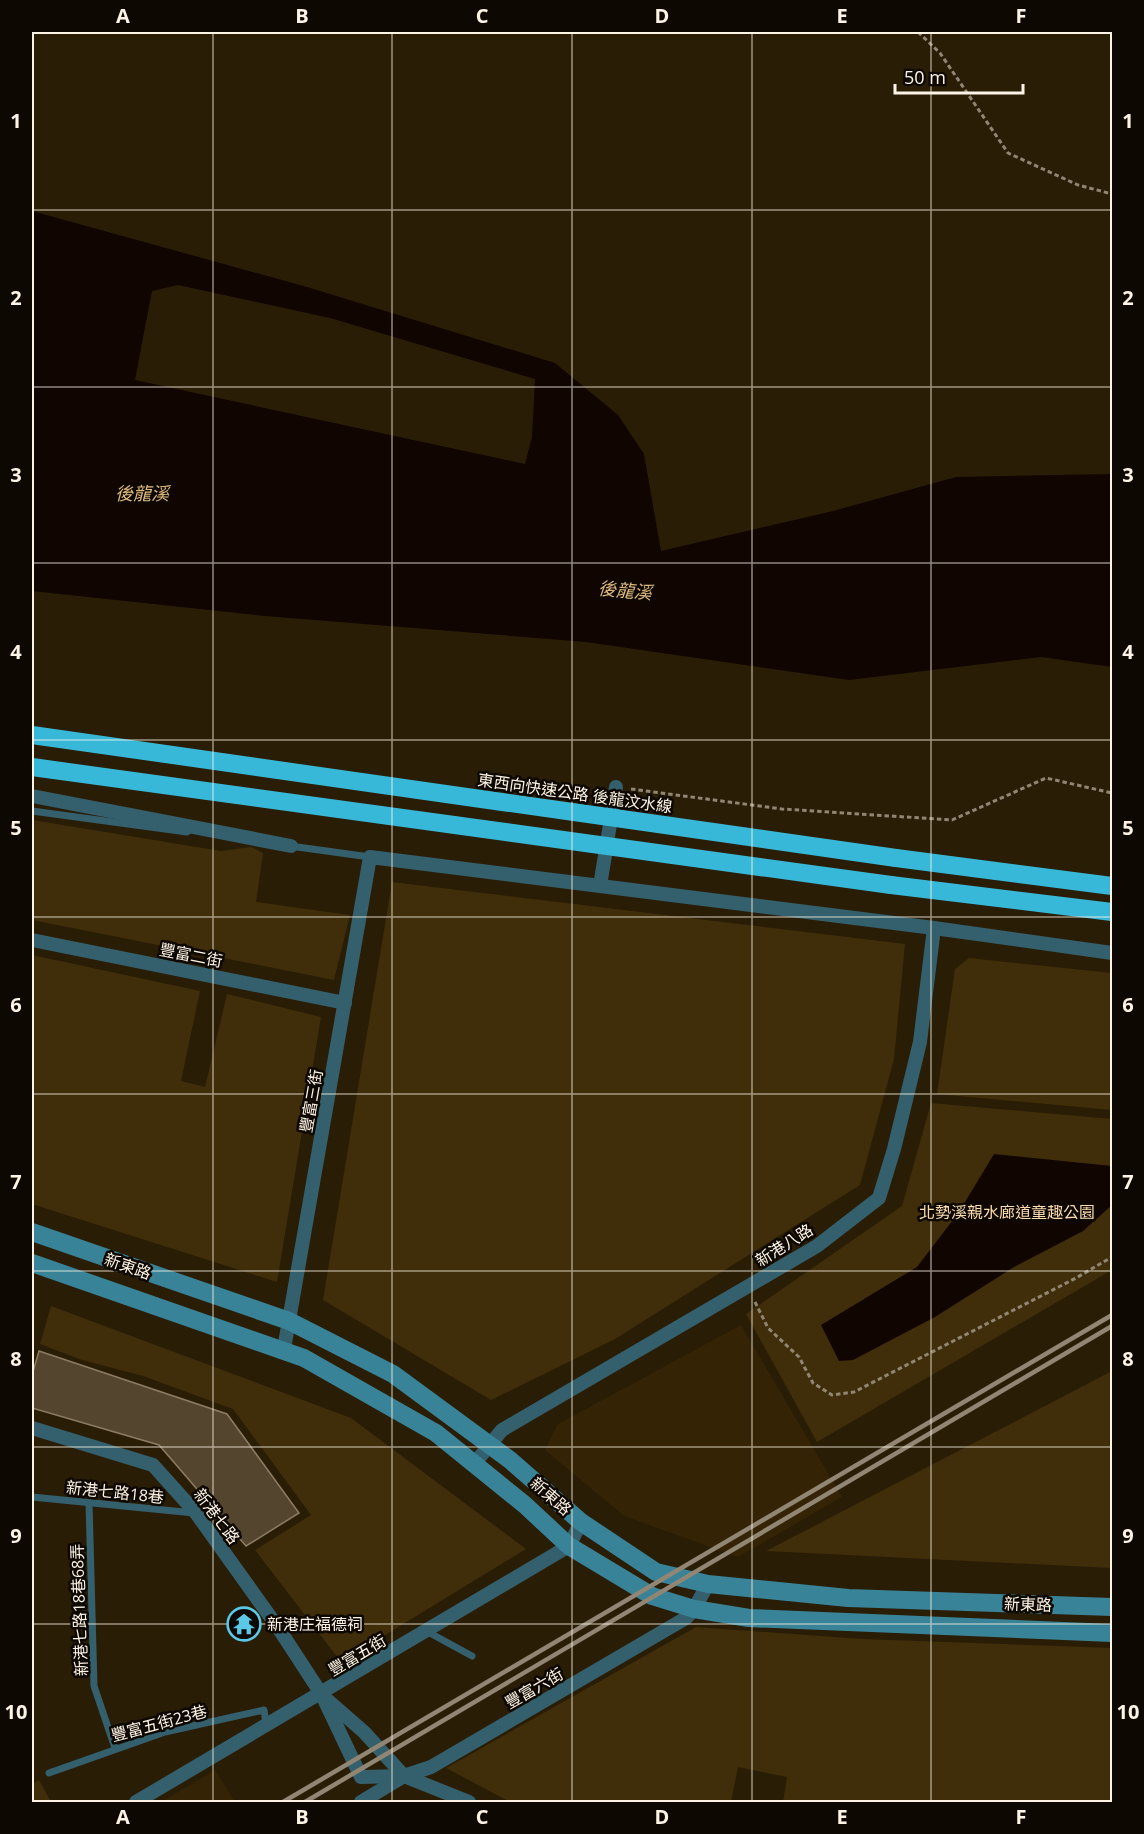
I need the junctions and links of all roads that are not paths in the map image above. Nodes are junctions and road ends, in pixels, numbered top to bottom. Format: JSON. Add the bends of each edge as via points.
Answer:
{"nodes":[{"id":1,"x":32,"y":735,"type":"edge"},
{"id":2,"x":32,"y":767,"type":"edge"},
{"id":3,"x":616,"y":787,"type":"road end"},
{"id":4,"x":32,"y":796,"type":"edge"},
{"id":5,"x":32,"y":811,"type":"edge"},
{"id":6,"x":291,"y":846,"type":"junction"},
{"id":7,"x":370,"y":858,"type":"junction"},
{"id":8,"x":600,"y":886,"type":"junction"},
{"id":9,"x":1113,"y":886,"type":"edge"},
{"id":10,"x":952,"y":892,"type":"junction"},
{"id":11,"x":1113,"y":912,"type":"edge"},
{"id":12,"x":1113,"y":925,"type":"edge"},
{"id":13,"x":934,"y":928,"type":"junction"},
{"id":14,"x":32,"y":940,"type":"edge"},
{"id":15,"x":1113,"y":953,"type":"edge"},
{"id":16,"x":345,"y":1003,"type":"junction"},
{"id":17,"x":32,"y":1232,"type":"edge"},
{"id":18,"x":32,"y":1263,"type":"edge"},
{"id":19,"x":289,"y":1322,"type":"junction"},
{"id":20,"x":284,"y":1349,"type":"junction"},
{"id":21,"x":32,"y":1428,"type":"edge"},
{"id":22,"x":489,"y":1444,"type":"junction"},
{"id":23,"x":474,"y":1464,"type":"junction"},
{"id":24,"x":32,"y":1497,"type":"edge"},
{"id":25,"x":89,"y":1503,"type":"junction"},
{"id":26,"x":196,"y":1513,"type":"junction"},
{"id":27,"x":581,"y":1522,"type":"junction"},
{"id":28,"x":569,"y":1546,"type":"junction"},
{"id":29,"x":708,"y":1584,"type":"junction"},
{"id":30,"x":1113,"y":1607,"type":"edge"},
{"id":31,"x":694,"y":1610,"type":"junction"},
{"id":32,"x":428,"y":1632,"type":"junction"},
{"id":33,"x":1113,"y":1633,"type":"edge"},
{"id":34,"x":472,"y":1656,"type":"dead end"},
{"id":35,"x":322,"y":1695,"type":"junction"},
{"id":36,"x":266,"y":1724,"type":"junction"},
{"id":37,"x":115,"y":1748,"type":"junction"},
{"id":38,"x":49,"y":1773,"type":"dead end"},
{"id":39,"x":404,"y":1776,"type":"junction"},
{"id":40,"x":136,"y":1803,"type":"edge"},
{"id":41,"x":361,"y":1803,"type":"edge"},
{"id":42,"x":469,"y":1803,"type":"edge"}],
"edges":[{"from":1,"to":9,"type":"highway","name":"東西向快速公路 後龍汶水線","bridge":true},
{"from":2,"to":10,"type":"highway","bridge":true},
{"from":3,"to":8,"type":"street"},
{"from":4,"to":6,"type":"street"},
{"from":5,"to":6,"type":"lane"},
{"from":6,"to":7,"type":"lane"},
{"from":7,"to":8,"type":"street"},
{"from":7,"to":16,"type":"street","name":"豐富三街"},
{"from":8,"to":13,"type":"street"},
{"from":10,"to":11,"type":"highway"},
{"from":10,"to":12,"type":"highway"},
{"from":13,"to":15,"type":"street"},
{"from":13,"to":22,"type":"street","name":"新港八路","via":[[920,1042],[879,1198],[817,1246],[502,1430]]},
{"from":14,"to":16,"type":"street","name":"豐富二街"},
{"from":16,"to":19,"type":"street","name":"豐富三街"},
{"from":17,"to":19,"type":"main road","name":"新東路"},
{"from":18,"to":20,"type":"main road","name":"新東路"},
{"from":19,"to":20,"type":"street","name":"豐富三街"},
{"from":19,"to":22,"type":"main road","name":"新東路","via":[[393,1374]]},
{"from":20,"to":23,"type":"main road","name":"新東路","via":[[436,1432]]},
{"from":21,"to":26,"type":"street","name":"新港七路","via":[[153,1465]]},
{"from":22,"to":23,"type":"street","name":"新港八路"},
{"from":22,"to":27,"type":"main road","name":"新東路"},
{"from":23,"to":28,"type":"main road","name":"新東路"},
{"from":24,"to":25,"type":"lane","name":"新港七路18巷"},
{"from":25,"to":26,"type":"lane","name":"新港七路18巷"},
{"from":25,"to":37,"type":"lane","name":"新港七路18巷68弄","via":[[94,1686]]},
{"from":26,"to":35,"type":"street","name":"新港七路"},
{"from":27,"to":28,"type":"street"},
{"from":27,"to":29,"type":"main road","name":"新東路","via":[[656,1572]]},
{"from":28,"to":31,"type":"main road","name":"新東路","via":[[652,1596]]},
{"from":28,"to":32,"type":"street","name":"豐富五街"},
{"from":29,"to":30,"type":"main road","name":"新東路","via":[[848,1598]]},
{"from":29,"to":31,"type":"street","name":"豐富六街"},
{"from":31,"to":33,"type":"main road","name":"新東路","via":[[749,1618]]},
{"from":31,"to":39,"type":"street","name":"豐富六街","via":[[431,1767]]},
{"from":32,"to":34,"type":"lane"},
{"from":32,"to":35,"type":"street","name":"豐富五街"},
{"from":35,"to":36,"type":"street","name":"豐富五街"},
{"from":35,"to":39,"type":"street","name":"新港七路","via":[[364,1732]]},
{"from":35,"to":39,"type":"street","name":"新港七路","via":[[361,1777]]},
{"from":36,"to":37,"type":"lane","name":"豐富五街23巷","via":[[264,1710],[165,1732]]},
{"from":36,"to":40,"type":"street","name":"豐富五街"},
{"from":37,"to":38,"type":"lane","name":"豐富五街23巷"},
{"from":39,"to":41,"type":"street","name":"豐富六街"},
{"from":39,"to":42,"type":"street","name":"新港七路"}]}
